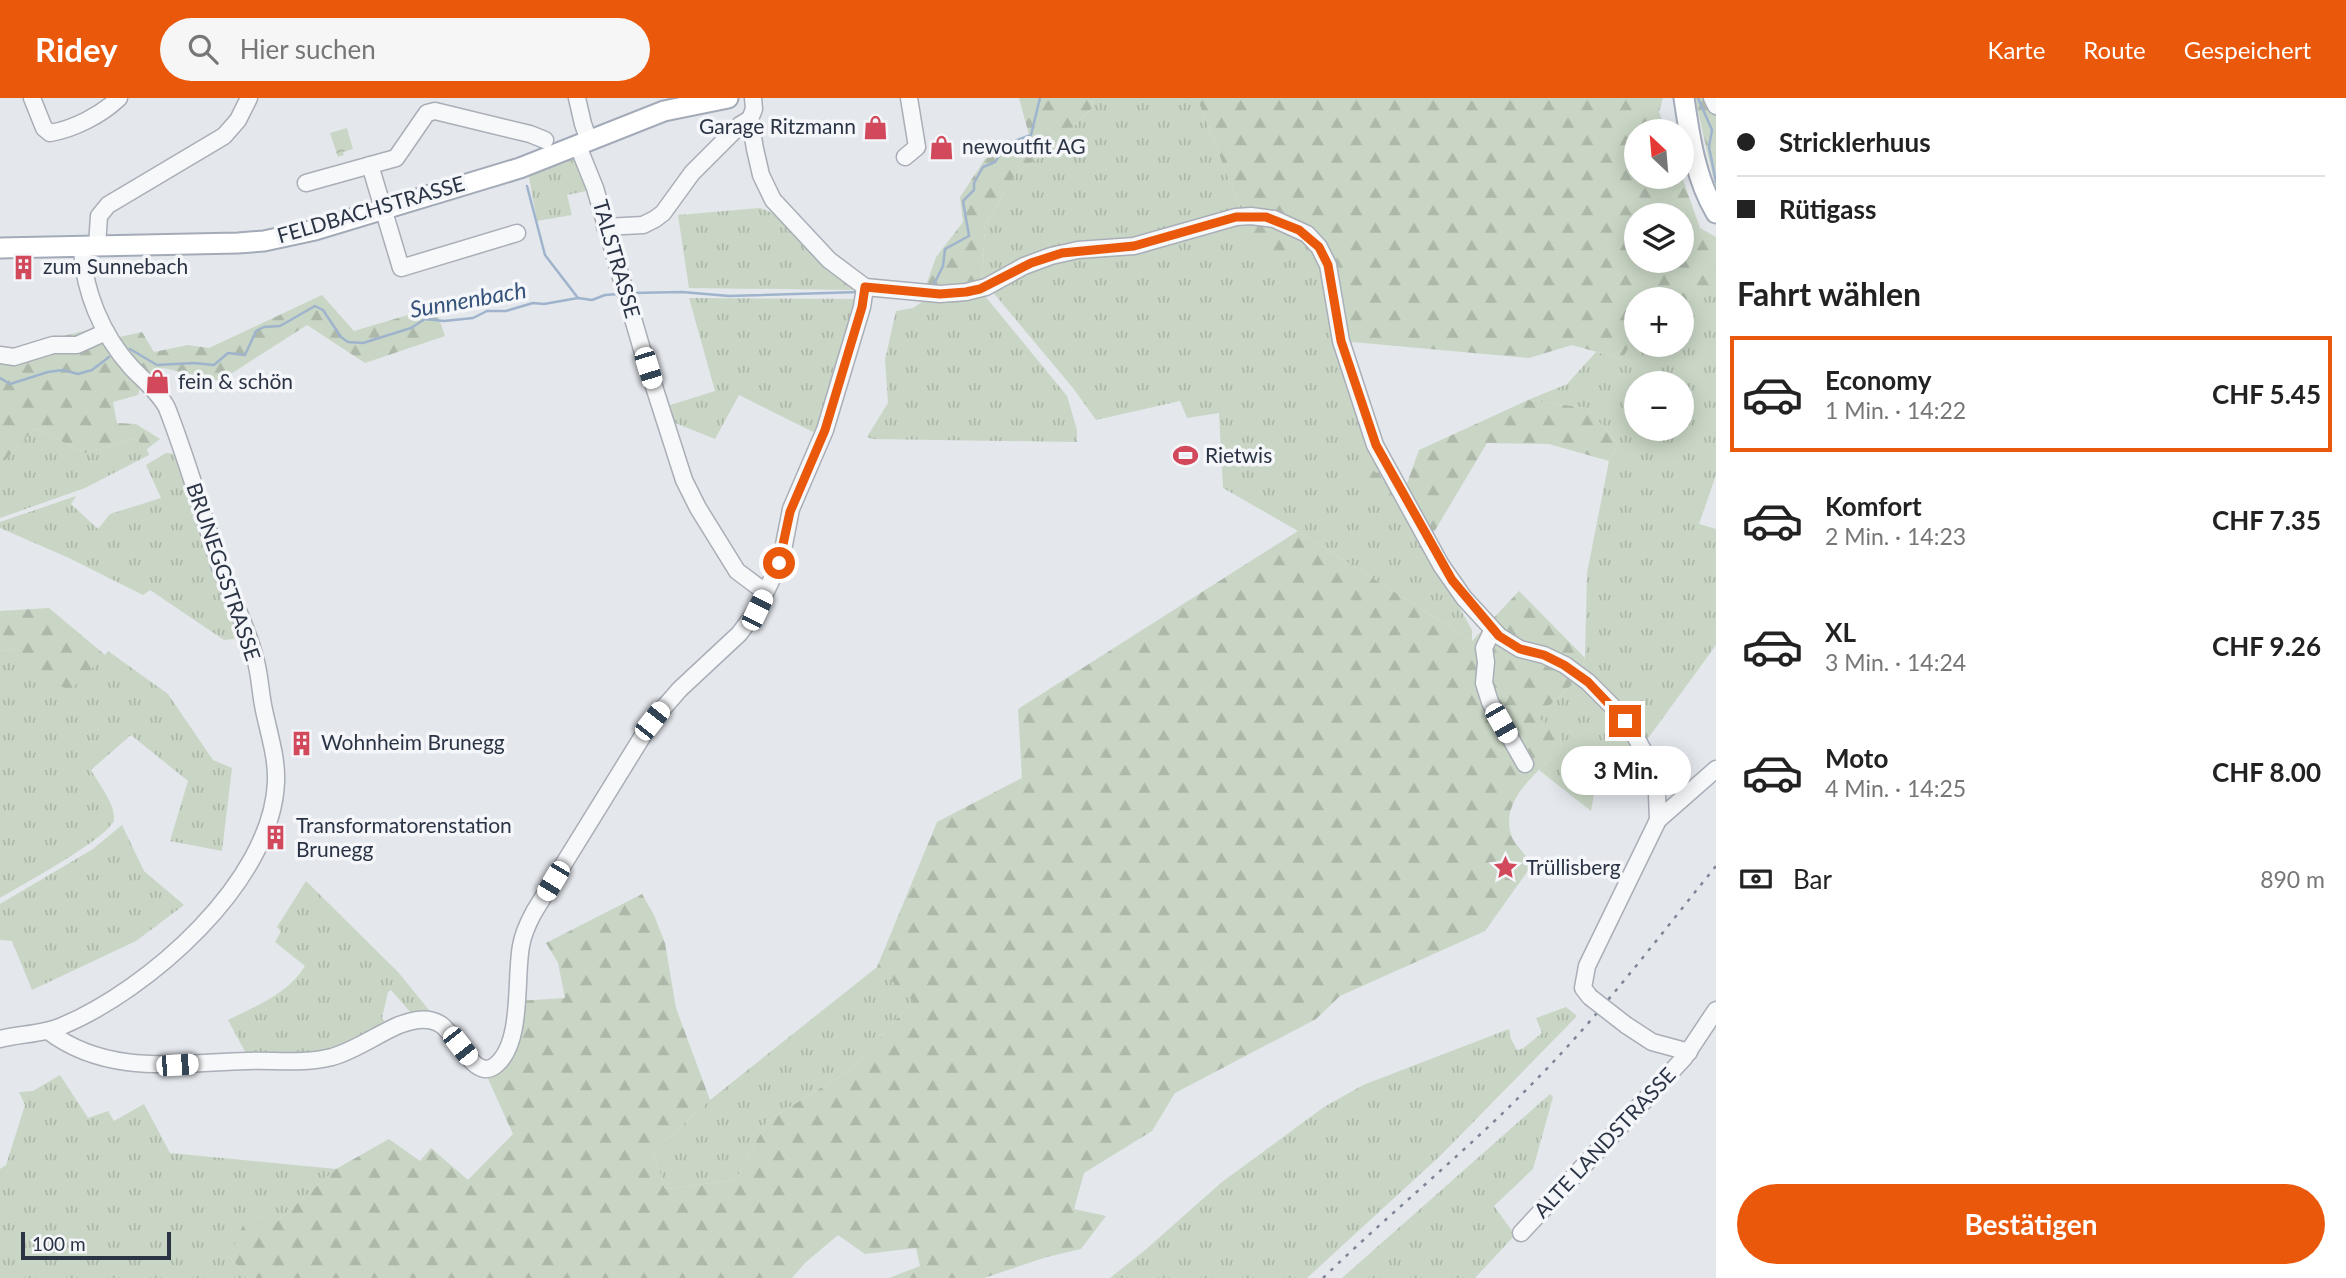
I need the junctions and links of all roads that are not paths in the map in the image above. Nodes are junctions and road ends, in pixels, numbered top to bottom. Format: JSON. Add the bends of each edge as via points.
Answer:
{"nodes":[{"id":1,"x":32,"y":98,"type":"edge"},
{"id":2,"x":119,"y":98,"type":"edge"},
{"id":3,"x":249,"y":98,"type":"edge"},
{"id":4,"x":577,"y":98,"type":"edge"},
{"id":5,"x":728,"y":98,"type":"edge"},
{"id":6,"x":753,"y":98,"type":"edge"},
{"id":7,"x":909,"y":98,"type":"edge"},
{"id":8,"x":1684,"y":98,"type":"edge"},
{"id":9,"x":1712,"y":98,"type":"edge"},
{"id":10,"x":1716,"y":106,"type":"edge"},
{"id":11,"x":750,"y":120,"type":"junction"},
{"id":12,"x":545,"y":140,"type":"dead end"},
{"id":13,"x":584,"y":143,"type":"junction"},
{"id":14,"x":905,"y":157,"type":"dead end"},
{"id":15,"x":370,"y":165,"type":"junction"},
{"id":16,"x":306,"y":184,"type":"dead end"},
{"id":17,"x":383,"y":208,"type":"junction"},
{"id":18,"x":1716,"y":213,"type":"edge"},
{"id":19,"x":606,"y":227,"type":"junction"},
{"id":20,"x":517,"y":233,"type":"dead end"},
{"id":21,"x":90,"y":246,"type":"junction"},
{"id":22,"x":0,"y":248,"type":"edge"},
{"id":23,"x":865,"y":287,"type":"junction"},
{"id":24,"x":106,"y":332,"type":"junction"},
{"id":25,"x":0,"y":355,"type":"edge"},
{"id":26,"x":765,"y":593,"type":"junction"},
{"id":27,"x":1492,"y":631,"type":"junction"},
{"id":28,"x":1485,"y":648,"type":"junction"},
{"id":29,"x":1520,"y":649,"type":"junction"},
{"id":30,"x":1525,"y":764,"type":"dead end"},
{"id":31,"x":1716,"y":769,"type":"edge"},
{"id":32,"x":1657,"y":794,"type":"junction"},
{"id":33,"x":1679,"y":799,"type":"junction"},
{"id":34,"x":1658,"y":820,"type":"junction"},
{"id":35,"x":1716,"y":1010,"type":"edge"},
{"id":36,"x":48,"y":1031,"type":"junction"},
{"id":37,"x":0,"y":1039,"type":"edge"},
{"id":38,"x":1689,"y":1052,"type":"junction"},
{"id":39,"x":1521,"y":1233,"type":"dead end"}],
"edges":[{"from":1,"to":2,"type":"street","via":[[50,133],[68,130]]},
{"from":3,"to":21,"type":"street","name":"BRUNEGGSTRASSE","via":[[224,136],[108,205],[99,216]]},
{"from":4,"to":13,"type":"street","name":"TALSTRASSE"},
{"from":5,"to":13,"type":"main road","name":"FELDBACHSTRASSE","via":[[664,111]]},
{"from":6,"to":11,"type":"street"},
{"from":7,"to":14,"type":"street","via":[[917,147]]},
{"from":8,"to":18,"type":"main road","via":[[1694,159]]},
{"from":9,"to":10,"type":"street"},
{"from":11,"to":19,"type":"street","via":[[692,173],[663,213],[643,225]]},
{"from":11,"to":23,"type":"street","via":[[761,175],[773,200],[830,260]]},
{"from":12,"to":15,"type":"street","via":[[435,111],[427,113],[396,158]]},
{"from":13,"to":17,"type":"main road","name":"FELDBACHSTRASSE","via":[[520,168]]},
{"from":13,"to":19,"type":"street","name":"TALSTRASSE"},
{"from":15,"to":16,"type":"street"},
{"from":15,"to":17,"type":"street"},
{"from":17,"to":20,"type":"street","via":[[401,268]]},
{"from":17,"to":21,"type":"main road","name":"FELDBACHSTRASSE","via":[[264,241]]},
{"from":19,"to":26,"type":"street","name":"TALSTRASSE","via":[[689,491],[737,571]]},
{"from":21,"to":22,"type":"main road","name":"FELDBACHSTRASSE"},
{"from":21,"to":24,"type":"street","name":"BRUNEGGSTRASSE","via":[[83,264]]},
{"from":23,"to":26,"type":"street","via":[[825,430],[791,509],[781,560]]},
{"from":23,"to":27,"type":"street","via":[[949,294],[986,286],[1062,253],[1134,246],[1236,217],[1274,219],[1307,234],[1328,265],[1341,341],[1378,451],[1446,573]]},
{"from":24,"to":25,"type":"street","via":[[77,345],[54,345],[14,357]]},
{"from":24,"to":36,"type":"street","name":"BRUNEGGSTRASSE","via":[[169,414],[255,657],[274,757],[275,792],[270,820],[251,861],[199,928],[127,990]]},
{"from":26,"to":36,"type":"street","via":[[746,626],[652,721],[534,912],[521,946],[509,1041],[494,1067],[484,1070],[476,1065],[449,1032],[426,1019],[407,1022],[350,1051],[321,1059],[165,1065],[104,1059],[70,1046]]},
{"from":27,"to":28,"type":"street"},
{"from":27,"to":29,"type":"street"},
{"from":28,"to":29,"type":"street","via":[[1492,652]]},
{"from":28,"to":30,"type":"street","via":[[1486,694]]},
{"from":29,"to":32,"type":"street","via":[[1564,665],[1614,708],[1648,759]]},
{"from":31,"to":33,"type":"street"},
{"from":32,"to":33,"type":"street"},
{"from":32,"to":34,"type":"street"},
{"from":33,"to":34,"type":"street"},
{"from":34,"to":38,"type":"street","bridge":true,"via":[[1587,966],[1583,988],[1652,1042]]},
{"from":35,"to":38,"type":"street","name":"ALTE LANDSTRASSE"},
{"from":36,"to":37,"type":"street","name":"BRUNEGGSTRASSE"},
{"from":38,"to":39,"type":"street","name":"ALTE LANDSTRASSE"}]}
